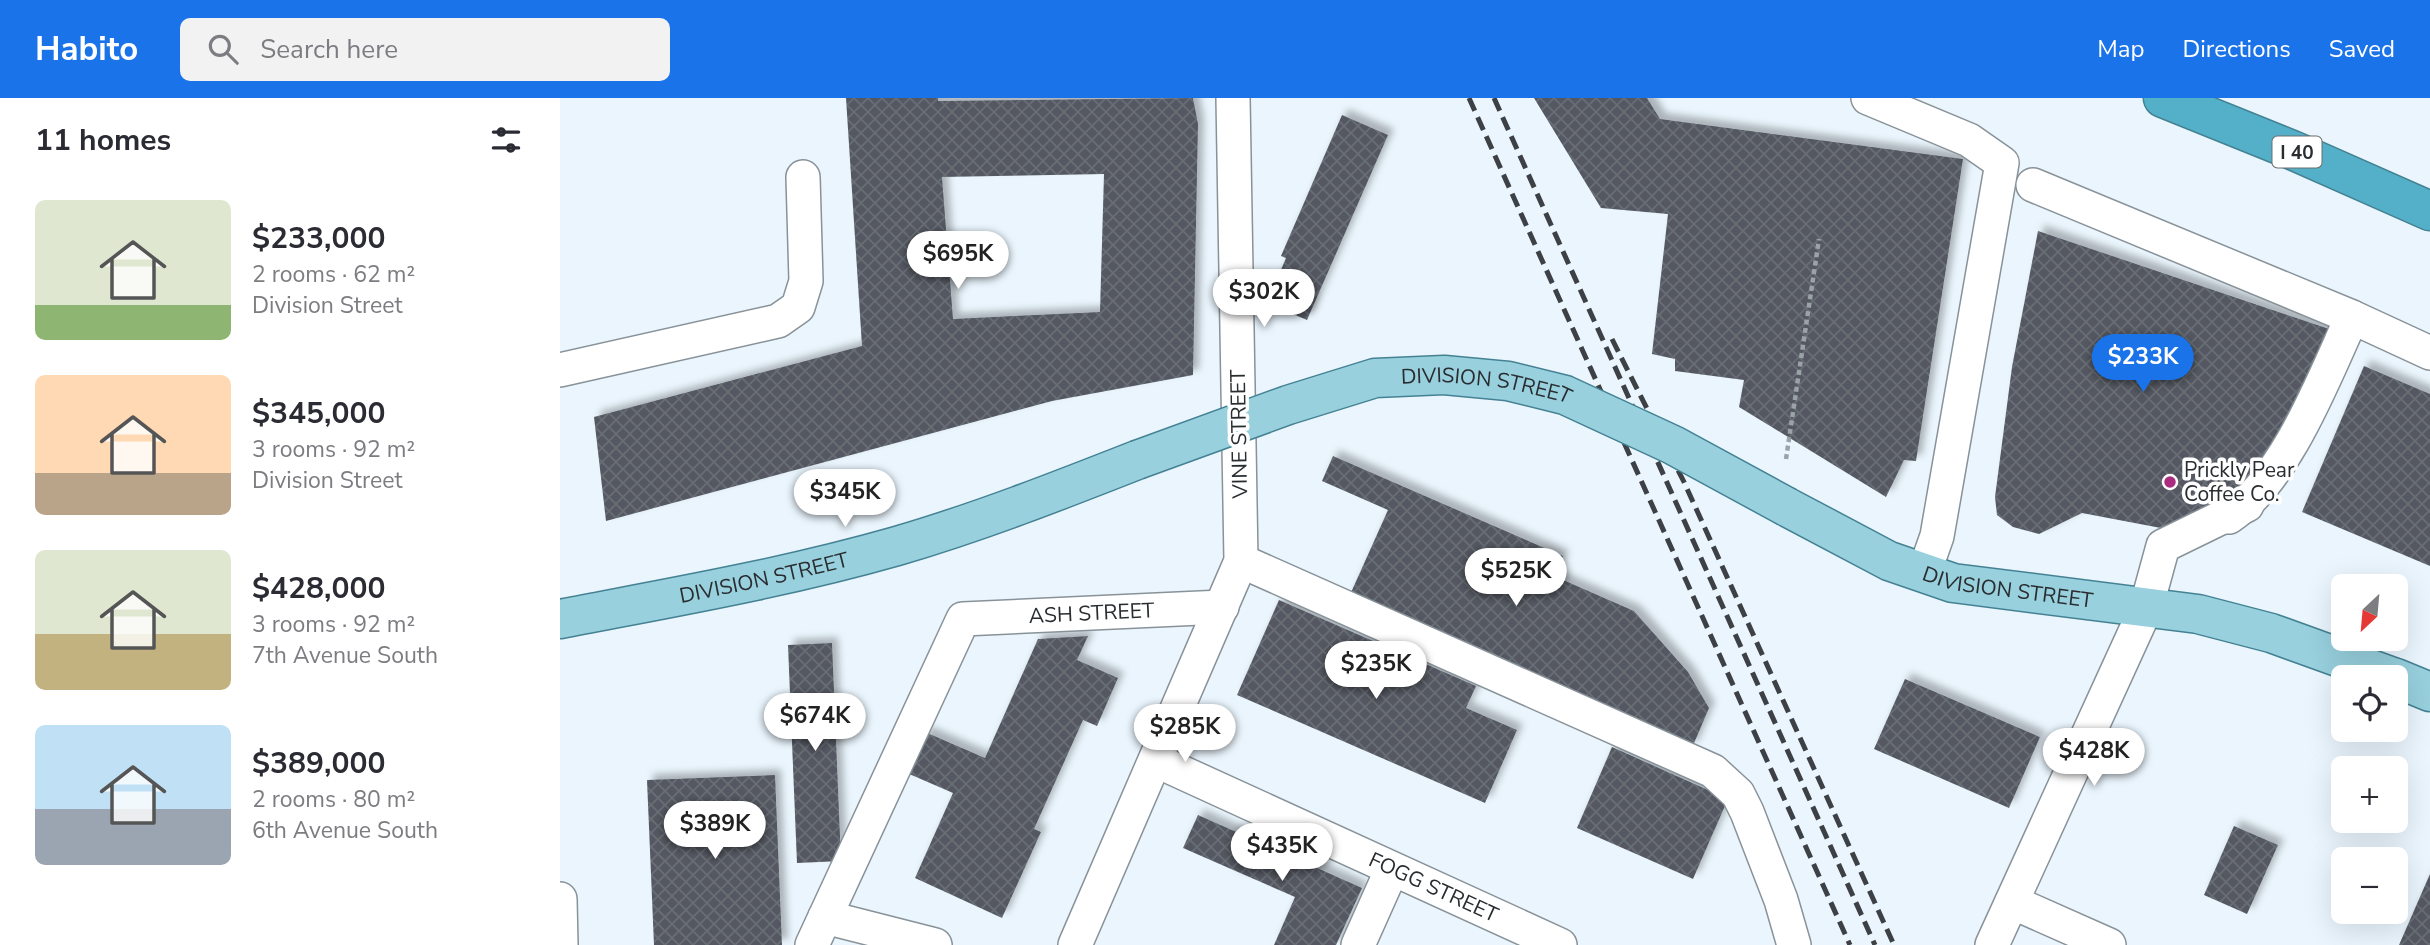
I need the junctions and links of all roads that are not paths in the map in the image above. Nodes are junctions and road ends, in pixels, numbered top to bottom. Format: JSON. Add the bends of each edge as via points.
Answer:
{"nodes":[{"id":1,"x":1233,"y":98,"type":"edge"},
{"id":2,"x":1868,"y":98,"type":"edge"},
{"id":3,"x":2163,"y":98,"type":"edge"},
{"id":4,"x":803,"y":177,"type":"dead end"},
{"id":5,"x":2033,"y":185,"type":"dead end"},
{"id":6,"x":2430,"y":211,"type":"edge"},
{"id":7,"x":2352,"y":317,"type":"junction"},
{"id":8,"x":2430,"y":353,"type":"edge"},
{"id":9,"x":560,"y":370,"type":"edge"},
{"id":10,"x":1241,"y":561,"type":"junction"},
{"id":11,"x":1924,"y":573,"type":"junction"},
{"id":12,"x":1222,"y":607,"type":"junction"},
{"id":13,"x":2146,"y":608,"type":"junction"},
{"id":14,"x":560,"y":620,"type":"edge"},
{"id":15,"x":2358,"y":665,"type":"edge"},
{"id":16,"x":2408,"y":683,"type":"edge"},
{"id":17,"x":2430,"y":692,"type":"edge"},
{"id":18,"x":1157,"y":761,"type":"junction"},
{"id":19,"x":1392,"y":869,"type":"junction"},
{"id":20,"x":560,"y":899,"type":"edge"},
{"id":21,"x":2012,"y":902,"type":"junction"},
{"id":22,"x":819,"y":931,"type":"edge"},
{"id":23,"x":561,"y":945,"type":"edge"},
{"id":24,"x":935,"y":945,"type":"edge"},
{"id":25,"x":1075,"y":945,"type":"edge"},
{"id":26,"x":1358,"y":945,"type":"edge"},
{"id":27,"x":1560,"y":945,"type":"edge"},
{"id":28,"x":1794,"y":945,"type":"edge"},
{"id":29,"x":1992,"y":945,"type":"edge"},
{"id":30,"x":2109,"y":945,"type":"edge"}],
"edges":[{"from":1,"to":10,"type":"street","name":"VINE STREET"},
{"from":2,"to":11,"type":"street","via":[[1969,140],[2002,163],[1937,536]]},
{"from":3,"to":6,"type":"highway","number":"I 40"},
{"from":4,"to":9,"type":"street","via":[[806,281],[798,307],[778,321]]},
{"from":5,"to":7,"type":"street"},
{"from":7,"to":8,"type":"street"},
{"from":7,"to":13,"type":"street","via":[[2305,422],[2247,505],[2207,532],[2163,547]]},
{"from":10,"to":12,"type":"street"},
{"from":10,"to":28,"type":"street","via":[[1713,771],[1738,794],[1748,812]]},
{"from":11,"to":13,"type":"main road","name":"DIVISION STREET","via":[[1953,583]]},
{"from":11,"to":14,"type":"main road","name":"DIVISION STREET","bridge":true,"via":[[1889,561],[1673,445],[1565,395],[1508,381],[1444,375],[1375,378],[1288,404],[897,546],[705,594]]},
{"from":12,"to":18,"type":"street"},
{"from":12,"to":22,"type":"street","name":"ASH STREET","via":[[963,620]]},
{"from":13,"to":15,"type":"main road","name":"DIVISION STREET","via":[[2198,614],[2271,633]]},
{"from":13,"to":21,"type":"street"},
{"from":16,"to":17,"type":"main road","name":"DIVISION STREET"},
{"from":18,"to":19,"type":"street","name":"FOGG STREET"},
{"from":18,"to":25,"type":"street"},
{"from":19,"to":26,"type":"street"},
{"from":19,"to":27,"type":"street","name":"FOGG STREET"},
{"from":20,"to":23,"type":"street"},
{"from":21,"to":29,"type":"street"},
{"from":21,"to":30,"type":"street"},
{"from":22,"to":24,"type":"street"}]}
